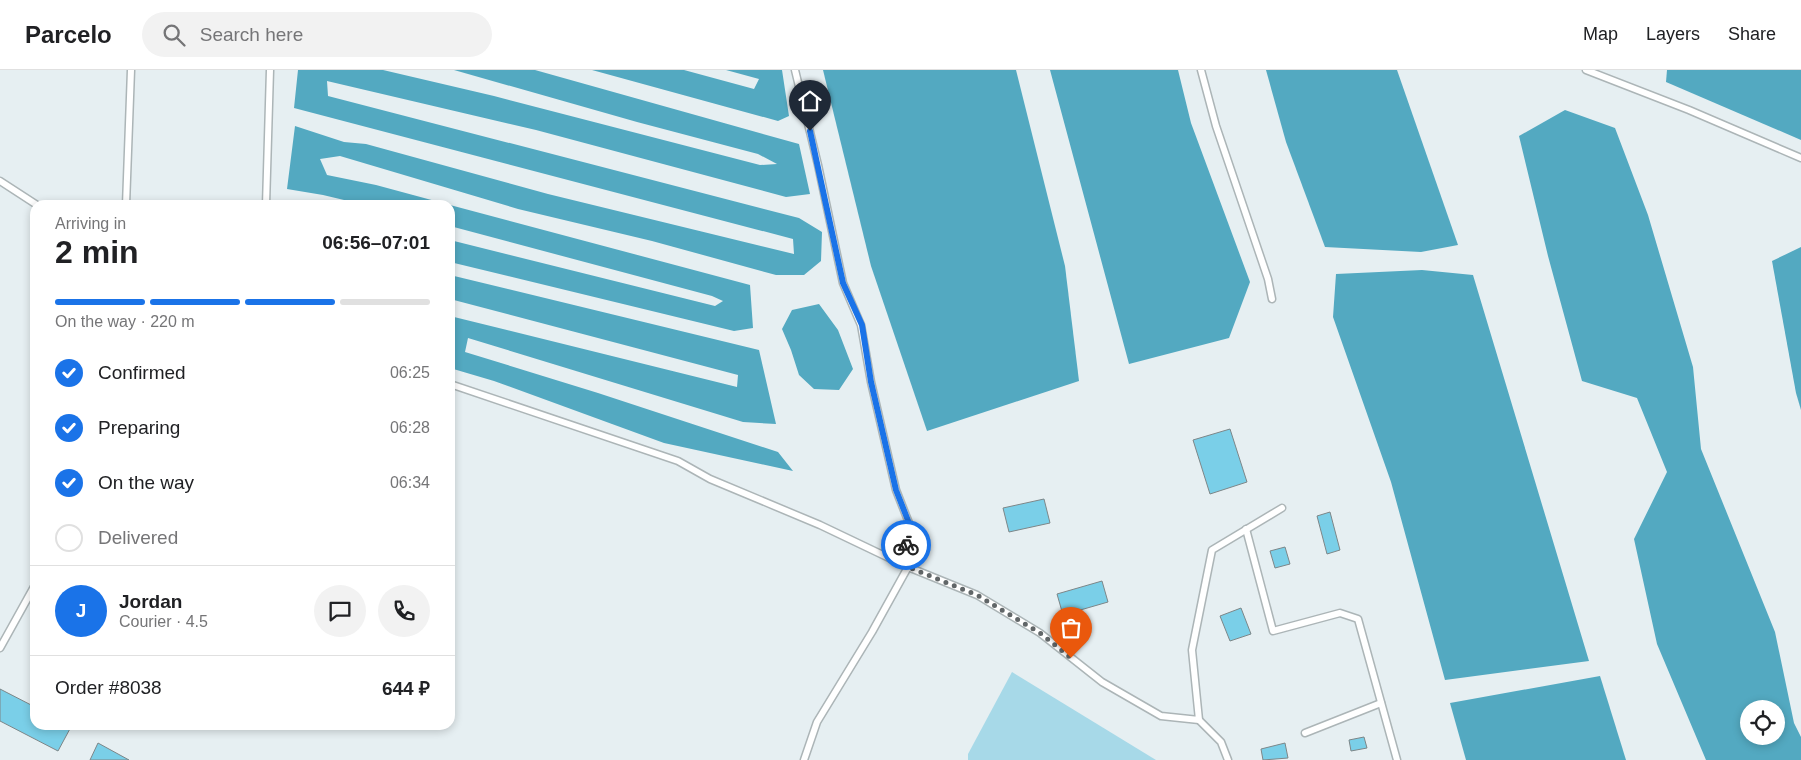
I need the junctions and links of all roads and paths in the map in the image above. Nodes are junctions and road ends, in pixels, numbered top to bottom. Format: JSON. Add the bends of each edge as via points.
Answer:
{"nodes":[{"id":1,"x":131,"y":70,"type":"edge"},
{"id":2,"x":270,"y":70,"type":"edge"},
{"id":3,"x":795,"y":70,"type":"edge"},
{"id":4,"x":1201,"y":70,"type":"edge"},
{"id":5,"x":1586,"y":70,"type":"edge"},
{"id":6,"x":1801,"y":158,"type":"edge"},
{"id":7,"x":0,"y":181,"type":"edge"},
{"id":8,"x":30,"y":200,"type":"edge"},
{"id":9,"x":126,"y":200,"type":"edge"},
{"id":10,"x":266,"y":200,"type":"edge"},
{"id":11,"x":1272,"y":299,"type":"dead end"},
{"id":12,"x":455,"y":386,"type":"edge"},
{"id":13,"x":1282,"y":508,"type":"dead end"},
{"id":14,"x":1246,"y":529,"type":"junction"},
{"id":15,"x":908,"y":567,"type":"junction"},
{"id":16,"x":30,"y":593,"type":"edge"},
{"id":17,"x":0,"y":648,"type":"edge"},
{"id":18,"x":1381,"y":703,"type":"junction"},
{"id":19,"x":1199,"y":720,"type":"junction"},
{"id":20,"x":1305,"y":733,"type":"dead end"},
{"id":21,"x":804,"y":760,"type":"edge"},
{"id":22,"x":1228,"y":760,"type":"edge"},
{"id":23,"x":1397,"y":760,"type":"edge"}],
"edges":[{"from":1,"to":9,"type":"lane"},
{"from":2,"to":10,"type":"lane"},
{"from":3,"to":15,"type":"lane","via":[[843,283],[862,325],[871,382],[896,490],[909,523],[906,540]]},
{"from":4,"to":11,"type":"lane"},
{"from":5,"to":6,"type":"lane"},
{"from":7,"to":8,"type":"lane"},
{"from":12,"to":15,"type":"lane","via":[[678,461],[710,479],[820,525]]},
{"from":13,"to":14,"type":"lane"},
{"from":14,"to":18,"type":"lane","via":[[1273,631],[1340,614],[1358,619]]},
{"from":14,"to":19,"type":"lane","via":[[1212,550],[1192,650]]},
{"from":15,"to":19,"type":"lane","via":[[977,595],[1040,633],[1102,682],[1160,716]]},
{"from":15,"to":21,"type":"lane","via":[[817,722]]},
{"from":16,"to":17,"type":"lane"},
{"from":18,"to":20,"type":"lane"},
{"from":18,"to":23,"type":"lane"},
{"from":19,"to":22,"type":"lane","via":[[1221,742]]}]}
